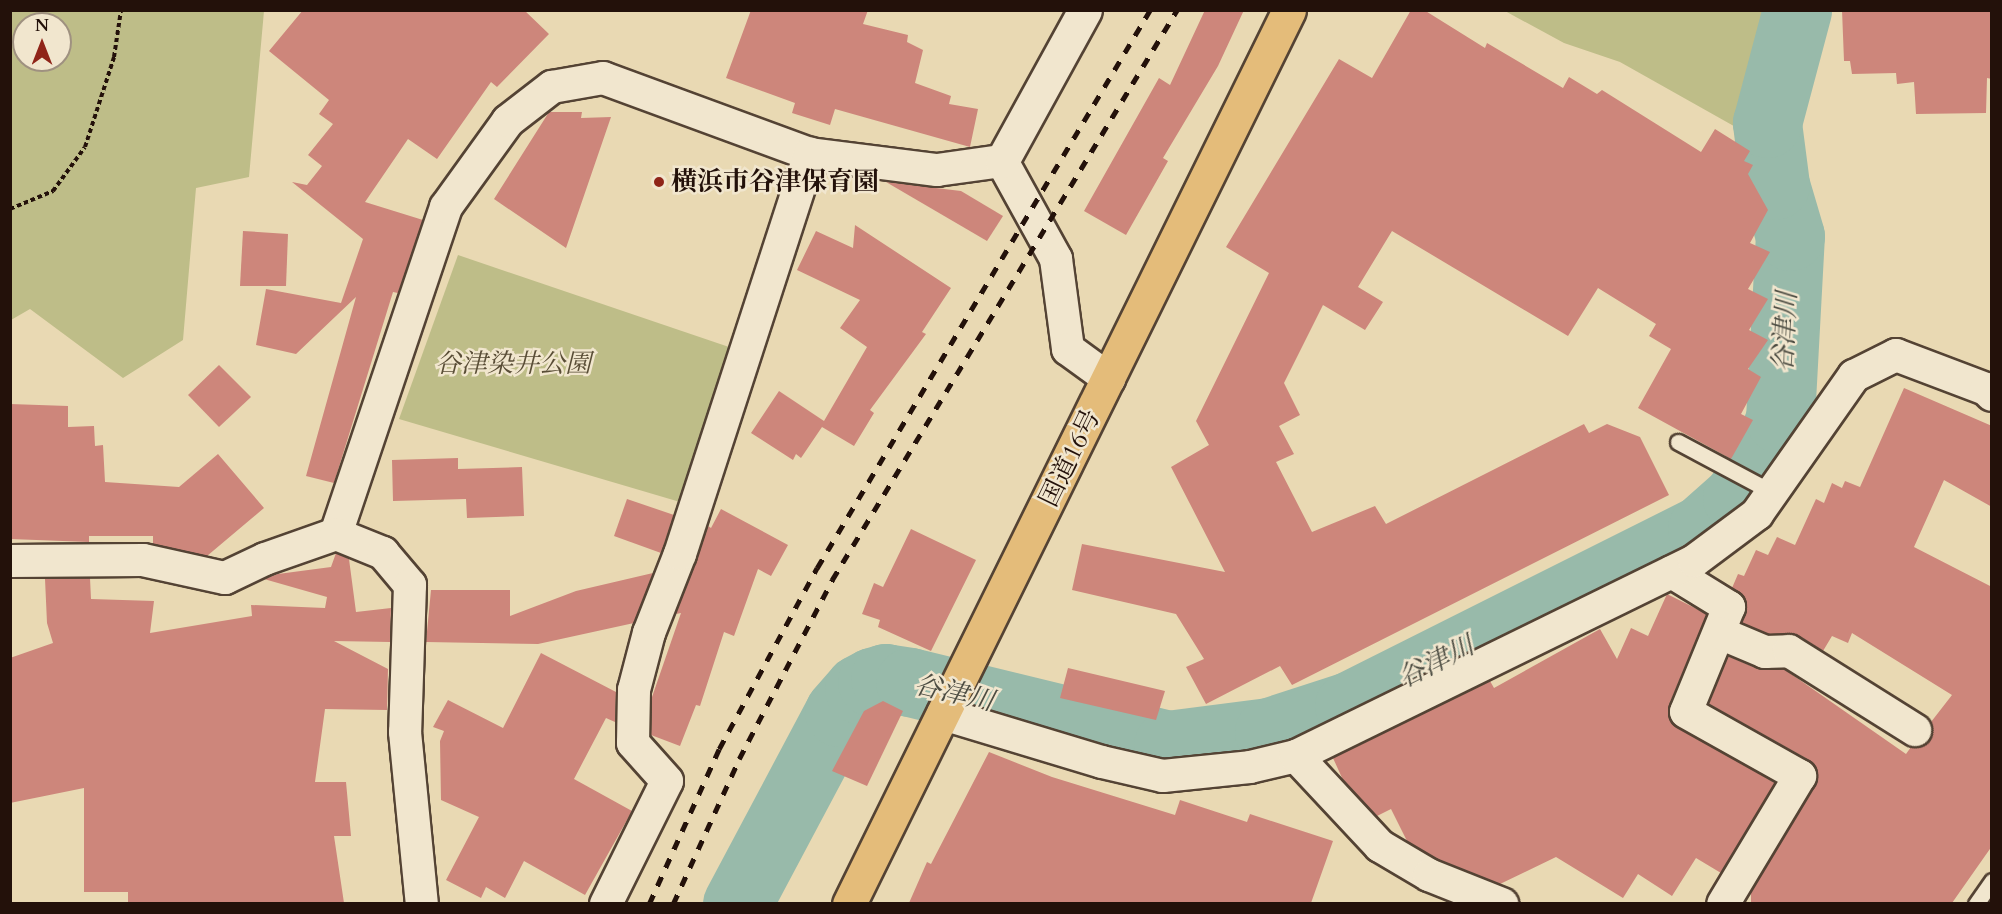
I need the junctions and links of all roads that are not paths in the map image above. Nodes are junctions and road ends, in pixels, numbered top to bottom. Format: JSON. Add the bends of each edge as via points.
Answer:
{"nodes":[{"id":1,"x":1085,"y":10,"type":"edge"},
{"id":2,"x":1289,"y":10,"type":"edge"},
{"id":3,"x":810,"y":154,"type":"junction"},
{"id":4,"x":1002,"y":161,"type":"junction"},
{"id":5,"x":1109,"y":379,"type":"junction"},
{"id":6,"x":1992,"y":395,"type":"edge"},
{"id":7,"x":1678,"y":442,"type":"dead end"},
{"id":8,"x":1772,"y":492,"type":"junction"},
{"id":9,"x":336,"y":534,"type":"junction"},
{"id":10,"x":10,"y":561,"type":"edge"},
{"id":11,"x":1672,"y":572,"type":"junction"},
{"id":12,"x":1720,"y":633,"type":"junction"},
{"id":13,"x":945,"y":710,"type":"junction"},
{"id":14,"x":1915,"y":730,"type":"dead end"},
{"id":15,"x":1296,"y":756,"type":"junction"},
{"id":16,"x":1992,"y":881,"type":"edge"},
{"id":17,"x":422,"y":903,"type":"edge"},
{"id":18,"x":606,"y":903,"type":"edge"},
{"id":19,"x":849,"y":903,"type":"edge"},
{"id":20,"x":1502,"y":903,"type":"edge"},
{"id":21,"x":1723,"y":903,"type":"edge"},
{"id":22,"x":1977,"y":903,"type":"edge"}],
"edges":[{"from":1,"to":4,"type":"street"},
{"from":2,"to":5,"type":"highway","name":"国道16号"},
{"from":3,"to":4,"type":"street","via":[[937,170]]},
{"from":3,"to":9,"type":"street","via":[[603,78],[552,87],[508,122],[446,207]]},
{"from":3,"to":18,"type":"street","via":[[680,554],[649,633],[634,690],[633,743],[667,781]]},
{"from":4,"to":5,"type":"street","via":[[1056,259],[1068,349]]},
{"from":5,"to":13,"type":"highway","name":"国道16号"},
{"from":6,"to":8,"type":"street","via":[[1986,389],[1896,355],[1854,376]]},
{"from":7,"to":8,"type":"lane"},
{"from":8,"to":11,"type":"street","via":[[1756,514],[1694,561]]},
{"from":9,"to":10,"type":"street","via":[[225,578],[143,560]]},
{"from":9,"to":17,"type":"street","via":[[383,553],[410,585],[405,732]]},
{"from":11,"to":12,"type":"street","via":[[1729,606]]},
{"from":11,"to":15,"type":"street"},
{"from":12,"to":14,"type":"street","via":[[1765,652],[1789,651]]},
{"from":12,"to":21,"type":"street","via":[[1686,712],[1800,776]]},
{"from":13,"to":15,"type":"street","via":[[1102,762],[1163,776],[1250,767]]},
{"from":13,"to":19,"type":"highway","name":"国道16号"},
{"from":15,"to":20,"type":"street","via":[[1380,846],[1429,875]]},
{"from":16,"to":22,"type":"lane"}]}
